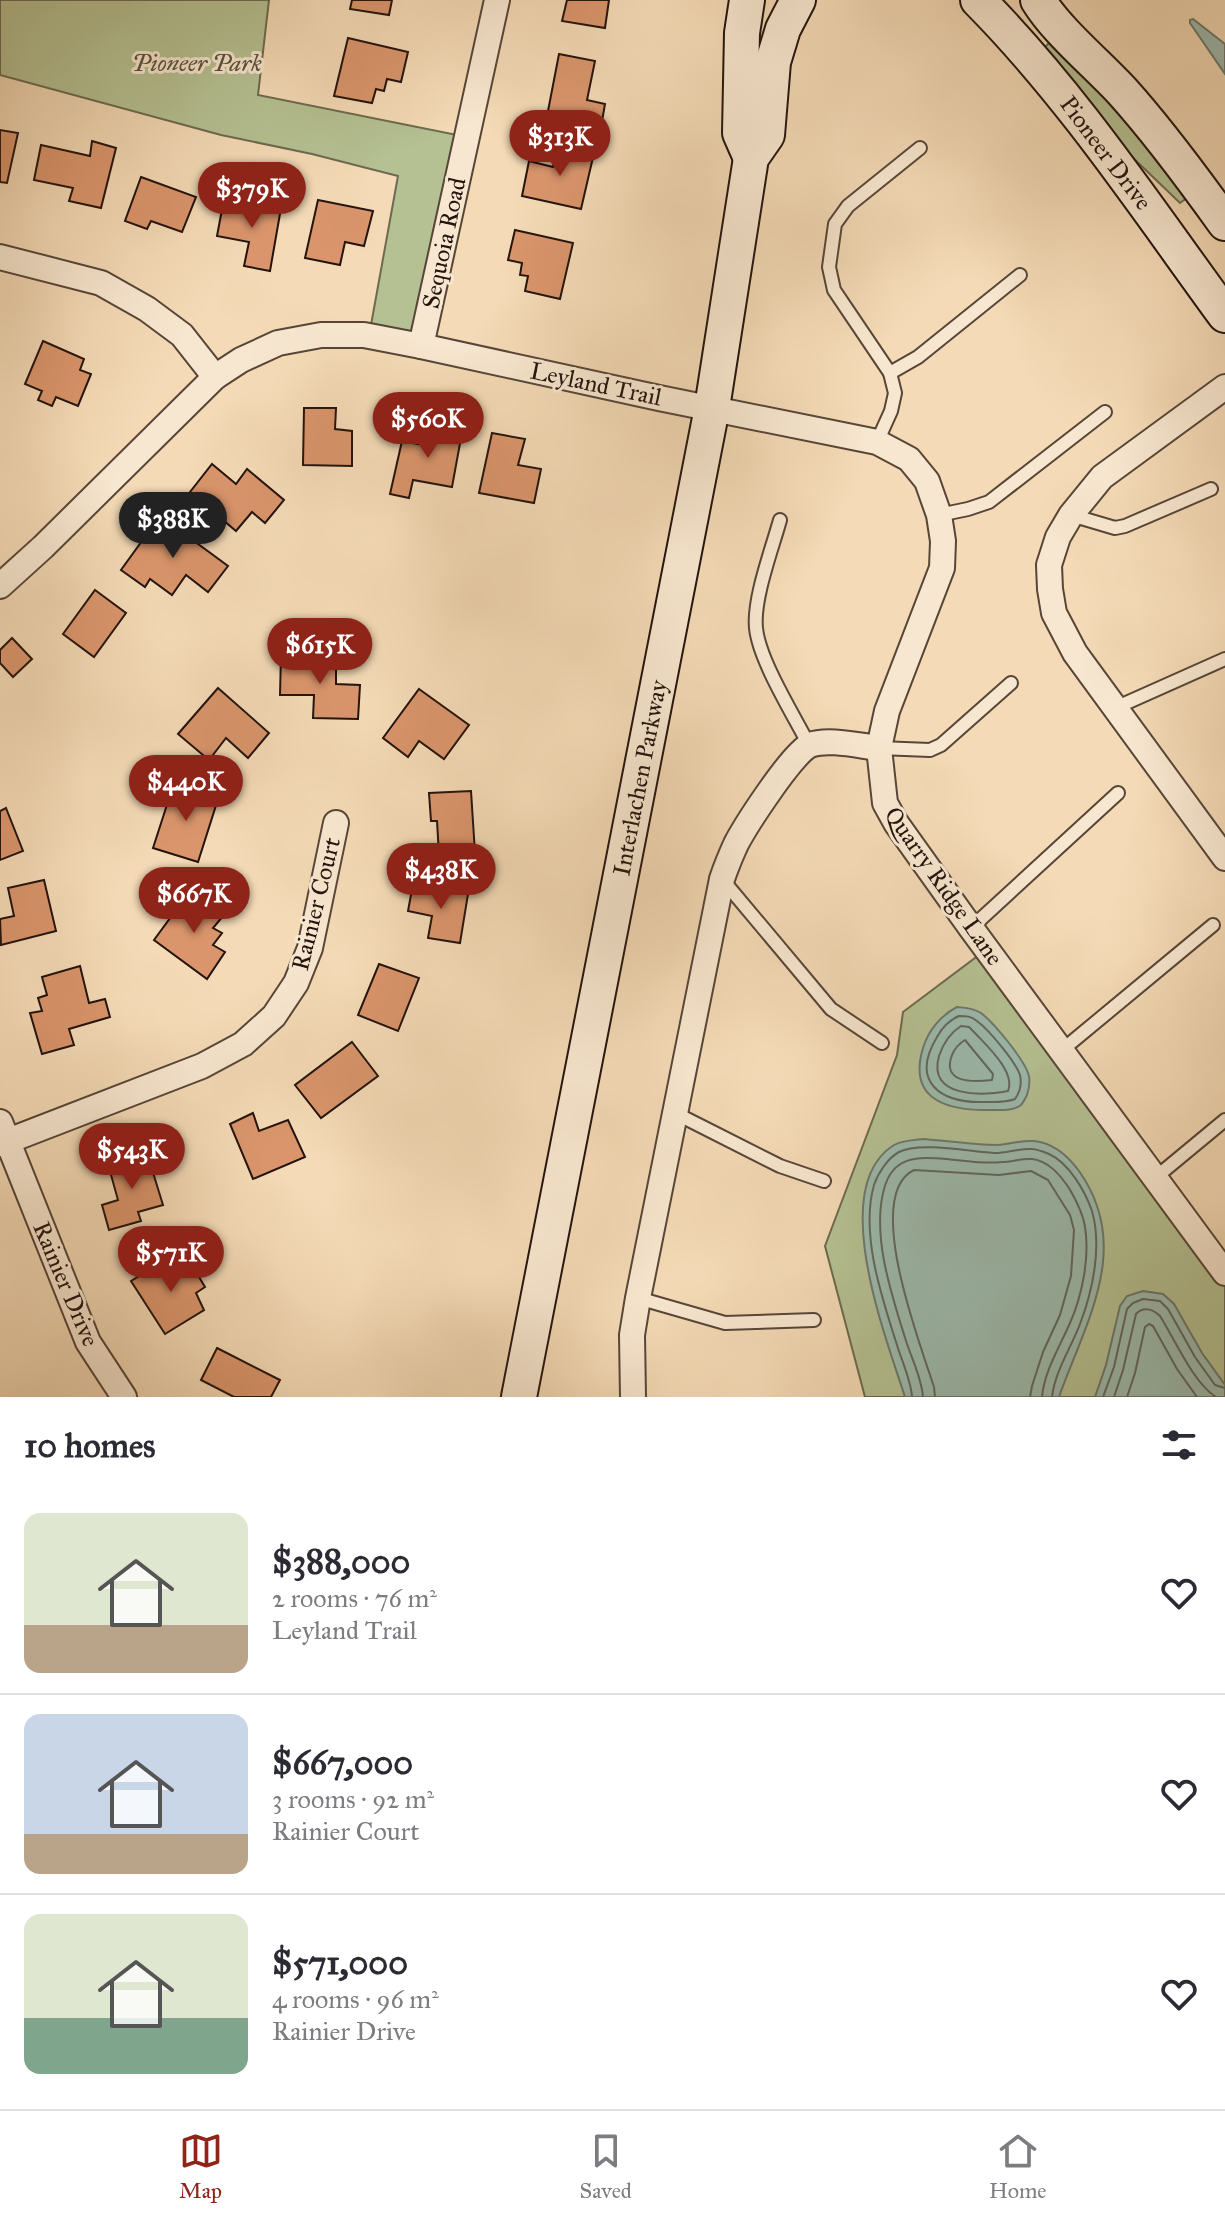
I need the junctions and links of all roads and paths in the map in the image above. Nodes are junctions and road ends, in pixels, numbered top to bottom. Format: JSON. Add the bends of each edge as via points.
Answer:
{"nodes":[{"id":1,"x":497,"y":0,"type":"edge"},
{"id":2,"x":747,"y":0,"type":"edge"},
{"id":3,"x":798,"y":0,"type":"edge"},
{"id":4,"x":978,"y":0,"type":"edge"},
{"id":5,"x":1038,"y":0,"type":"edge"},
{"id":6,"x":920,"y":148,"type":"dead end"},
{"id":7,"x":751,"y":158,"type":"junction"},
{"id":8,"x":1225,"y":223,"type":"edge"},
{"id":9,"x":0,"y":257,"type":"edge"},
{"id":10,"x":1020,"y":275,"type":"dead end"},
{"id":11,"x":1225,"y":315,"type":"edge"},
{"id":12,"x":421,"y":346,"type":"junction"},
{"id":13,"x":890,"y":373,"type":"junction"},
{"id":14,"x":215,"y":377,"type":"junction"},
{"id":15,"x":1225,"y":387,"type":"edge"},
{"id":16,"x":712,"y":408,"type":"junction"},
{"id":17,"x":1105,"y":412,"type":"dead end"},
{"id":18,"x":877,"y":442,"type":"junction"},
{"id":19,"x":1211,"y":489,"type":"dead end"},
{"id":20,"x":939,"y":515,"type":"junction"},
{"id":21,"x":1071,"y":515,"type":"junction"},
{"id":22,"x":780,"y":520,"type":"dead end"},
{"id":23,"x":0,"y":586,"type":"edge"},
{"id":24,"x":1225,"y":659,"type":"edge"},
{"id":25,"x":1011,"y":683,"type":"dead end"},
{"id":26,"x":1115,"y":708,"type":"junction"},
{"id":27,"x":809,"y":745,"type":"junction"},
{"id":28,"x":879,"y":748,"type":"junction"},
{"id":29,"x":1118,"y":793,"type":"dead end"},
{"id":30,"x":336,"y":823,"type":"dead end"},
{"id":31,"x":1220,"y":842,"type":"edge"},
{"id":32,"x":722,"y":879,"type":"junction"},
{"id":33,"x":1213,"y":925,"type":"dead end"},
{"id":34,"x":971,"y":928,"type":"junction"},
{"id":35,"x":882,"y":1043,"type":"dead end"},
{"id":36,"x":1061,"y":1051,"type":"junction"},
{"id":37,"x":675,"y":1113,"type":"junction"},
{"id":38,"x":1225,"y":1120,"type":"edge"},
{"id":39,"x":2,"y":1136,"type":"edge"},
{"id":40,"x":1155,"y":1178,"type":"junction"},
{"id":41,"x":824,"y":1181,"type":"dead end"},
{"id":42,"x":1225,"y":1273,"type":"edge"},
{"id":43,"x":638,"y":1298,"type":"junction"},
{"id":44,"x":814,"y":1320,"type":"dead end"},
{"id":45,"x":124,"y":1397,"type":"edge"},
{"id":46,"x":519,"y":1397,"type":"edge"},
{"id":47,"x":633,"y":1397,"type":"edge"}],
"edges":[{"from":1,"to":12,"type":"street","name":"Sequoia Road"},
{"from":2,"to":7,"type":"street","name":"Interlachen Parkway","via":[[740,133]]},
{"from":3,"to":7,"type":"street","name":"Interlachen Parkway","via":[[773,62],[767,135]]},
{"from":4,"to":11,"type":"street","name":"Pioneer Drive","via":[[1064,96]]},
{"from":5,"to":8,"type":"street","name":"Pioneer Drive","via":[[1143,115]]},
{"from":6,"to":13,"type":"lane","via":[[848,206],[835,224],[829,267],[834,290]]},
{"from":7,"to":16,"type":"street","name":"Interlachen Parkway"},
{"from":9,"to":14,"type":"street","via":[[101,283],[182,335]]},
{"from":10,"to":13,"type":"lane","via":[[918,357]]},
{"from":12,"to":14,"type":"street","name":"Leyland Trail","via":[[364,335],[321,335],[278,343]]},
{"from":12,"to":16,"type":"street","name":"Leyland Trail"},
{"from":13,"to":18,"type":"lane","via":[[895,393]]},
{"from":14,"to":23,"type":"street","name":"Leyland Trail"},
{"from":15,"to":21,"type":"street","via":[[1102,477]]},
{"from":16,"to":18,"type":"street","name":"Quarry Ridge Lane"},
{"from":16,"to":46,"type":"street","name":"Interlachen Parkway"},
{"from":17,"to":20,"type":"lane","via":[[989,502]]},
{"from":18,"to":20,"type":"street","name":"Quarry Ridge Lane","via":[[909,459],[927,481]]},
{"from":19,"to":21,"type":"lane","via":[[1115,528]]},
{"from":20,"to":28,"type":"street","name":"Quarry Ridge Lane","via":[[942,568],[887,711]]},
{"from":21,"to":26,"type":"street","via":[[1049,565],[1054,613]]},
{"from":22,"to":27,"type":"lane","via":[[756,627],[762,654]]},
{"from":24,"to":26,"type":"lane"},
{"from":25,"to":28,"type":"lane","via":[[941,745],[930,750]]},
{"from":26,"to":31,"type":"street"},
{"from":27,"to":28,"type":"street"},
{"from":27,"to":32,"type":"street","via":[[779,777],[737,843]]},
{"from":28,"to":34,"type":"street","name":"Quarry Ridge Lane","via":[[885,803]]},
{"from":29,"to":34,"type":"lane"},
{"from":30,"to":39,"type":"street","name":"Rainier Court","via":[[310,948],[296,983],[274,1016],[243,1044],[202,1066]]},
{"from":32,"to":35,"type":"lane","via":[[831,1009]]},
{"from":32,"to":37,"type":"street"},
{"from":33,"to":36,"type":"lane"},
{"from":34,"to":36,"type":"street","name":"Quarry Ridge Lane"},
{"from":36,"to":40,"type":"street","name":"Quarry Ridge Lane"},
{"from":37,"to":41,"type":"lane","via":[[780,1166]]},
{"from":37,"to":43,"type":"street"},
{"from":38,"to":40,"type":"lane"},
{"from":39,"to":45,"type":"street","name":"Rainier Drive","via":[[88,1342]]},
{"from":40,"to":42,"type":"street","name":"Quarry Ridge Lane"},
{"from":43,"to":44,"type":"lane","via":[[725,1323]]},
{"from":43,"to":47,"type":"street","via":[[632,1335]]}]}
